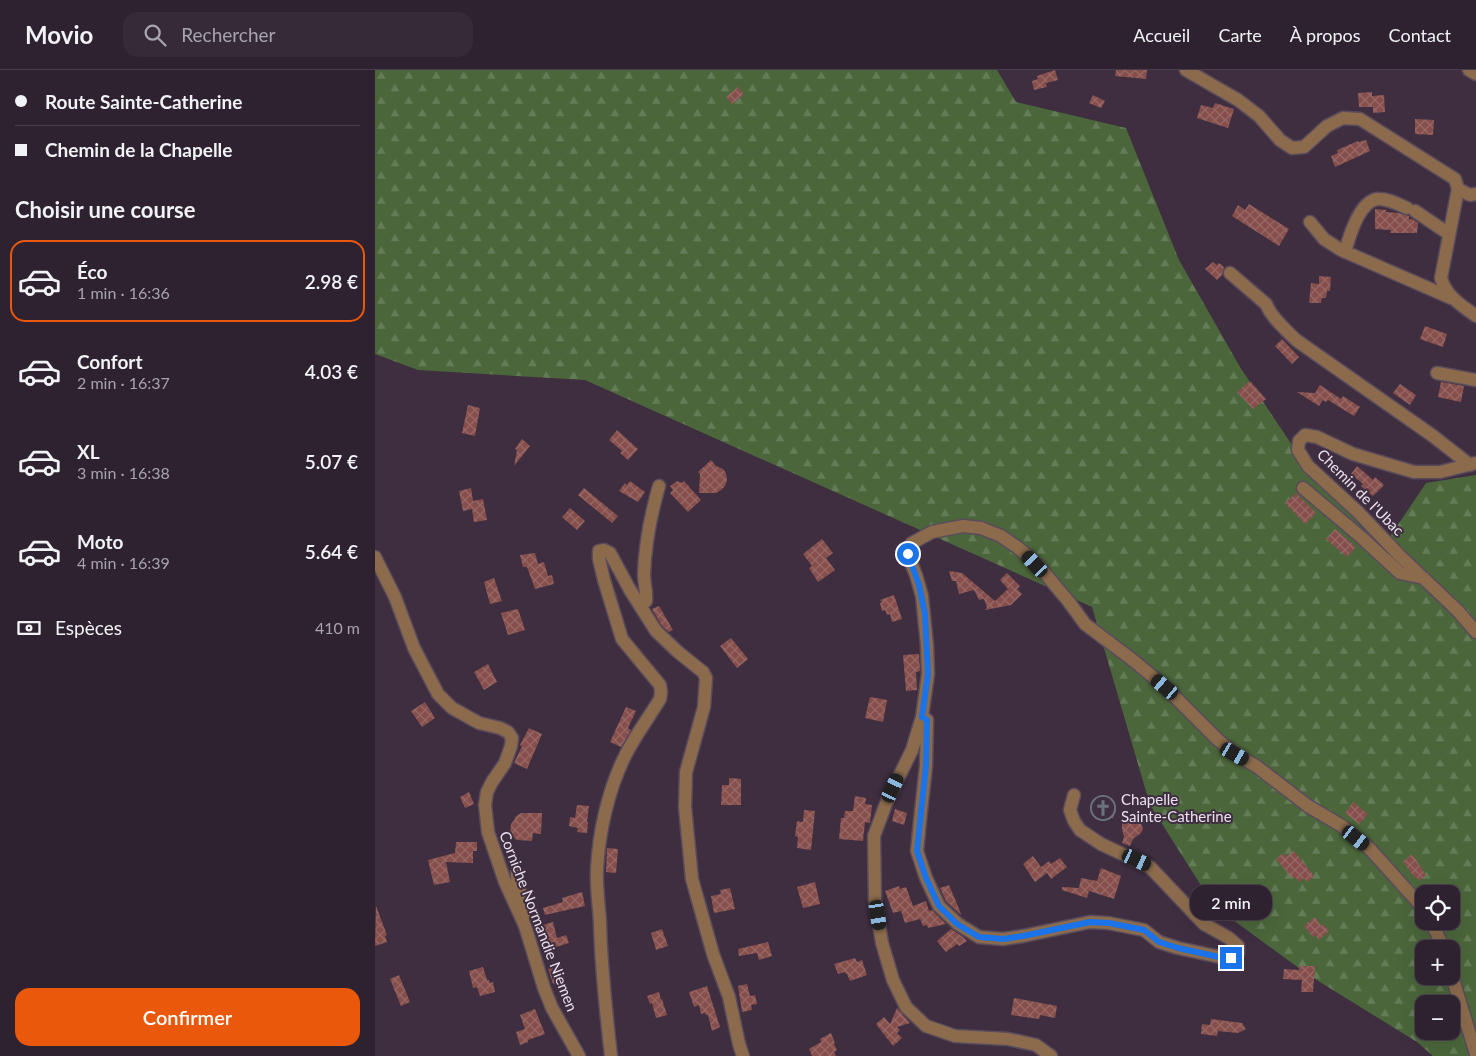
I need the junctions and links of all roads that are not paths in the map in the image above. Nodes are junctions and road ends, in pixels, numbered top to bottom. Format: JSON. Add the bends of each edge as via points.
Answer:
{"nodes":[{"id":1,"x":1186,"y":70,"type":"edge"},
{"id":2,"x":1469,"y":70,"type":"edge"},
{"id":3,"x":1476,"y":74,"type":"edge"},
{"id":4,"x":1458,"y":189,"type":"junction"},
{"id":5,"x":1476,"y":194,"type":"edge"},
{"id":6,"x":1310,"y":222,"type":"dead end"},
{"id":7,"x":1449,"y":234,"type":"junction"},
{"id":8,"x":1345,"y":252,"type":"junction"},
{"id":9,"x":1230,"y":273,"type":"dead end"},
{"id":10,"x":1453,"y":299,"type":"junction"},
{"id":11,"x":1473,"y":311,"type":"edge"},
{"id":12,"x":1437,"y":373,"type":"dead end"},
{"id":13,"x":1476,"y":380,"type":"edge"},
{"id":14,"x":1473,"y":464,"type":"edge"},
{"id":15,"x":659,"y":486,"type":"dead end"},
{"id":16,"x":1303,"y":488,"type":"dead end"},
{"id":17,"x":375,"y":557,"type":"edge"},
{"id":18,"x":1424,"y":578,"type":"junction"},
{"id":19,"x":641,"y":606,"type":"junction"},
{"id":20,"x":1476,"y":632,"type":"edge"},
{"id":21,"x":922,"y":717,"type":"junction"},
{"id":22,"x":1074,"y":795,"type":"dead end"},
{"id":23,"x":517,"y":874,"type":"dead end"},
{"id":24,"x":1415,"y":898,"type":"edge"},
{"id":25,"x":521,"y":918,"type":"junction"},
{"id":26,"x":1454,"y":985,"type":"edge"},
{"id":27,"x":1476,"y":1054,"type":"edge"},
{"id":28,"x":579,"y":1056,"type":"edge"},
{"id":29,"x":611,"y":1056,"type":"edge"},
{"id":30,"x":743,"y":1056,"type":"edge"},
{"id":31,"x":1051,"y":1056,"type":"edge"}],
"edges":[{"from":1,"to":4,"type":"street","via":[[1238,100],[1292,148],[1304,147],[1327,126],[1343,118],[1359,119],[1455,179]]},
{"from":2,"to":3,"type":"street"},
{"from":4,"to":5,"type":"street","via":[[1470,195]]},
{"from":4,"to":7,"type":"street"},
{"from":6,"to":8,"type":"street","via":[[1324,239]]},
{"from":7,"to":8,"type":"street","via":[[1411,209],[1378,199],[1368,202],[1363,208]]},
{"from":7,"to":10,"type":"street","via":[[1441,278],[1443,288]]},
{"from":8,"to":10,"type":"street"},
{"from":9,"to":14,"type":"street","via":[[1266,304],[1296,340]]},
{"from":10,"to":11,"type":"street"},
{"from":12,"to":13,"type":"street"},
{"from":14,"to":18,"type":"street","name":"Chemin de l'Ubac","via":[[1440,472],[1414,472],[1353,454],[1317,437],[1305,435],[1299,441],[1298,450],[1308,466]]},
{"from":15,"to":19,"type":"street","via":[[645,565],[646,601]]},
{"from":16,"to":18,"type":"street","via":[[1400,573]]},
{"from":17,"to":25,"type":"street","name":"Corniche Normandie Niemen","via":[[438,694],[451,708],[479,723],[509,732],[512,738],[505,763],[487,792],[485,805],[488,832]]},
{"from":18,"to":20,"type":"street","name":"Chemin de l'Ubac"},
{"from":19,"to":29,"type":"street","via":[[611,553],[599,551],[622,639],[660,685],[661,692],[660,700],[635,738],[615,781],[599,852],[601,947]]},
{"from":19,"to":30,"type":"street","via":[[656,631],[706,678],[704,706],[687,772],[686,816],[692,879],[729,997]]},
{"from":21,"to":22,"type":"street","via":[[927,720],[926,766],[917,851],[939,906],[957,924],[979,937],[1003,939],[1090,922],[1109,923],[1144,930],[1159,942],[1201,953],[1231,958],[1237,953],[1237,946],[1229,938],[1204,924],[1150,867],[1079,830],[1071,810]]},
{"from":21,"to":24,"type":"street","via":[[928,674],[927,645],[922,596],[908,548],[912,542],[932,532],[963,526],[981,528],[1001,536],[1028,556],[1085,624],[1165,687],[1235,754],[1371,848]]},
{"from":21,"to":31,"type":"street","via":[[912,750],[874,836],[875,900],[893,980],[906,1007],[926,1026],[955,1036],[1008,1039],[1036,1045]]},
{"from":23,"to":25,"type":"street","via":[[516,882],[524,903]]},
{"from":25,"to":28,"type":"street","name":"Corniche Normandie Niemen","via":[[553,1008]]},
{"from":26,"to":27,"type":"street"}]}
